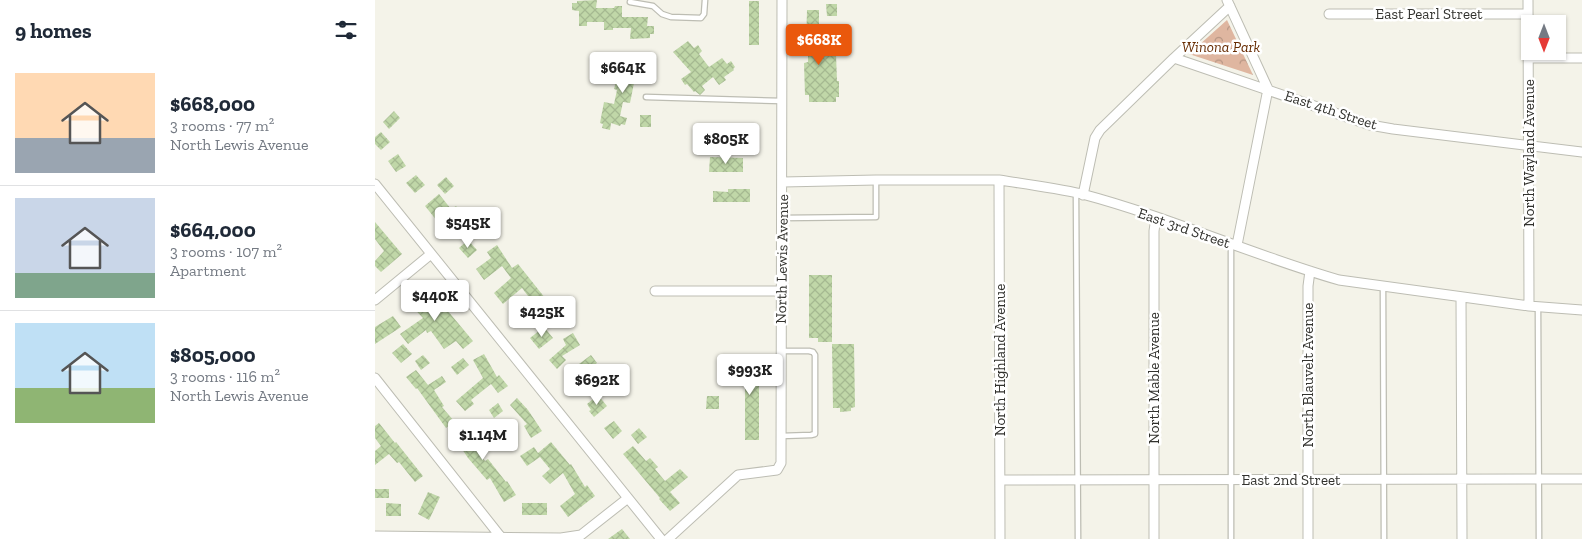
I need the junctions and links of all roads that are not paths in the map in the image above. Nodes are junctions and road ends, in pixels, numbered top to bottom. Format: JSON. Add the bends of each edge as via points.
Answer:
{"nodes":[{"id":1,"x":705,"y":0,"type":"edge"},
{"id":2,"x":782,"y":0,"type":"edge"},
{"id":3,"x":1528,"y":0,"type":"edge"},
{"id":4,"x":630,"y":2,"type":"dead end"},
{"id":5,"x":1229,"y":3,"type":"edge"},
{"id":6,"x":1329,"y":14,"type":"dead end"},
{"id":7,"x":1528,"y":14,"type":"joint"},
{"id":8,"x":1174,"y":58,"type":"junction"},
{"id":9,"x":1566,"y":58,"type":"edge"},
{"id":10,"x":1582,"y":58,"type":"edge"},
{"id":11,"x":1529,"y":60,"type":"edge"},
{"id":12,"x":1268,"y":89,"type":"junction"},
{"id":13,"x":646,"y":98,"type":"dead end"},
{"id":14,"x":782,"y":101,"type":"junction"},
{"id":15,"x":1529,"y":146,"type":"junction"},
{"id":16,"x":1582,"y":152,"type":"edge"},
{"id":17,"x":876,"y":180,"type":"junction"},
{"id":18,"x":999,"y":180,"type":"junction"},
{"id":19,"x":783,"y":182,"type":"junction"},
{"id":20,"x":375,"y":184,"type":"edge"},
{"id":21,"x":1079,"y":194,"type":"junction"},
{"id":22,"x":1156,"y":217,"type":"junction"},
{"id":23,"x":782,"y":218,"type":"junction"},
{"id":24,"x":1234,"y":244,"type":"junction"},
{"id":25,"x":431,"y":254,"type":"junction"},
{"id":26,"x":1310,"y":271,"type":"junction"},
{"id":27,"x":1383,"y":287,"type":"junction"},
{"id":28,"x":655,"y":291,"type":"dead end"},
{"id":29,"x":781,"y":291,"type":"junction"},
{"id":30,"x":1461,"y":297,"type":"junction"},
{"id":31,"x":375,"y":300,"type":"edge"},
{"id":32,"x":1533,"y":306,"type":"junction"},
{"id":33,"x":1582,"y":310,"type":"edge"},
{"id":34,"x":781,"y":351,"type":"junction"},
{"id":35,"x":375,"y":378,"type":"edge"},
{"id":36,"x":781,"y":436,"type":"junction"},
{"id":37,"x":1384,"y":479,"type":"junction"},
{"id":38,"x":1462,"y":479,"type":"junction"},
{"id":39,"x":1538,"y":479,"type":"junction"},
{"id":40,"x":1582,"y":479,"type":"edge"},
{"id":41,"x":1000,"y":480,"type":"junction"},
{"id":42,"x":1078,"y":480,"type":"junction"},
{"id":43,"x":1154,"y":480,"type":"junction"},
{"id":44,"x":1230,"y":480,"type":"junction"},
{"id":45,"x":1308,"y":480,"type":"junction"},
{"id":46,"x":628,"y":498,"type":"junction"},
{"id":47,"x":375,"y":536,"type":"edge"},
{"id":48,"x":500,"y":536,"type":"junction"},
{"id":49,"x":661,"y":539,"type":"edge"},
{"id":50,"x":668,"y":539,"type":"edge"},
{"id":51,"x":1000,"y":539,"type":"edge"},
{"id":52,"x":1078,"y":539,"type":"edge"},
{"id":53,"x":1154,"y":539,"type":"edge"},
{"id":54,"x":1231,"y":539,"type":"edge"},
{"id":55,"x":1308,"y":539,"type":"edge"},
{"id":56,"x":1385,"y":539,"type":"edge"},
{"id":57,"x":1462,"y":539,"type":"edge"},
{"id":58,"x":1539,"y":539,"type":"edge"}],
"edges":[{"from":1,"to":4,"type":"lane","via":[[701,18],[671,17],[653,6]]},
{"from":2,"to":14,"type":"street","name":"North Lewis Avenue"},
{"from":3,"to":7,"type":"street","name":"North Wayland Avenue"},
{"from":5,"to":8,"type":"street"},
{"from":5,"to":12,"type":"street"},
{"from":6,"to":7,"type":"street","name":"East Pearl Street"},
{"from":8,"to":12,"type":"street","name":"East 4th Street"},
{"from":8,"to":21,"type":"street","via":[[1100,130]]},
{"from":9,"to":10,"type":"street"},
{"from":11,"to":15,"type":"street","name":"North Wayland Avenue"},
{"from":12,"to":15,"type":"street","name":"East 4th Street","via":[[1379,127]]},
{"from":12,"to":24,"type":"street"},
{"from":13,"to":14,"type":"lane"},
{"from":14,"to":19,"type":"street","name":"North Lewis Avenue"},
{"from":15,"to":16,"type":"street","name":"East 4th Street"},
{"from":15,"to":32,"type":"street","name":"North Wayland Avenue"},
{"from":17,"to":18,"type":"street","name":"East 3rd Street"},
{"from":17,"to":19,"type":"street","name":"East 3rd Street"},
{"from":17,"to":23,"type":"lane","via":[[876,217]]},
{"from":18,"to":21,"type":"street","name":"East 3rd Street"},
{"from":18,"to":41,"type":"street","name":"North Highland Avenue"},
{"from":19,"to":23,"type":"street","name":"North Lewis Avenue"},
{"from":20,"to":25,"type":"street"},
{"from":21,"to":22,"type":"street","name":"East 3rd Street"},
{"from":21,"to":42,"type":"lane"},
{"from":22,"to":24,"type":"street","name":"East 3rd Street"},
{"from":22,"to":43,"type":"street","name":"North Mable Avenue"},
{"from":23,"to":29,"type":"street","name":"North Lewis Avenue"},
{"from":24,"to":26,"type":"street","name":"East 3rd Street"},
{"from":24,"to":44,"type":"lane"},
{"from":25,"to":31,"type":"street"},
{"from":25,"to":46,"type":"street"},
{"from":26,"to":27,"type":"street","name":"East 3rd Street","via":[[1339,280]]},
{"from":26,"to":45,"type":"street","name":"North Blauvelt Avenue"},
{"from":27,"to":30,"type":"street","name":"East 3rd Street"},
{"from":27,"to":37,"type":"lane"},
{"from":28,"to":29,"type":"street"},
{"from":29,"to":34,"type":"street","name":"North Lewis Avenue"},
{"from":30,"to":32,"type":"street","name":"East 3rd Street"},
{"from":30,"to":38,"type":"street"},
{"from":32,"to":33,"type":"street","name":"East 3rd Street"},
{"from":32,"to":39,"type":"lane"},
{"from":34,"to":36,"type":"street","name":"North Lewis Avenue"},
{"from":34,"to":36,"type":"lane","via":[[809,351],[815,355],[815,434]]},
{"from":35,"to":48,"type":"street"},
{"from":36,"to":50,"type":"street","name":"North Lewis Avenue","via":[[782,458],[777,470],[738,474]]},
{"from":37,"to":38,"type":"street","name":"East 2nd Street"},
{"from":37,"to":45,"type":"street","name":"East 2nd Street"},
{"from":37,"to":56,"type":"lane"},
{"from":38,"to":39,"type":"street","name":"East 2nd Street"},
{"from":38,"to":57,"type":"street"},
{"from":39,"to":40,"type":"street","name":"East 2nd Street"},
{"from":39,"to":58,"type":"lane"},
{"from":41,"to":42,"type":"street","name":"East 2nd Street"},
{"from":41,"to":51,"type":"street","name":"North Highland Avenue"},
{"from":42,"to":43,"type":"street","name":"East 2nd Street"},
{"from":42,"to":52,"type":"lane"},
{"from":43,"to":44,"type":"street","name":"East 2nd Street"},
{"from":43,"to":53,"type":"street","name":"North Mable Avenue"},
{"from":44,"to":45,"type":"street","name":"East 2nd Street"},
{"from":44,"to":54,"type":"lane"},
{"from":45,"to":55,"type":"street","name":"North Blauvelt Avenue"},
{"from":46,"to":48,"type":"street","via":[[581,535],[561,538]]},
{"from":46,"to":49,"type":"street"},
{"from":47,"to":48,"type":"street"}]}
